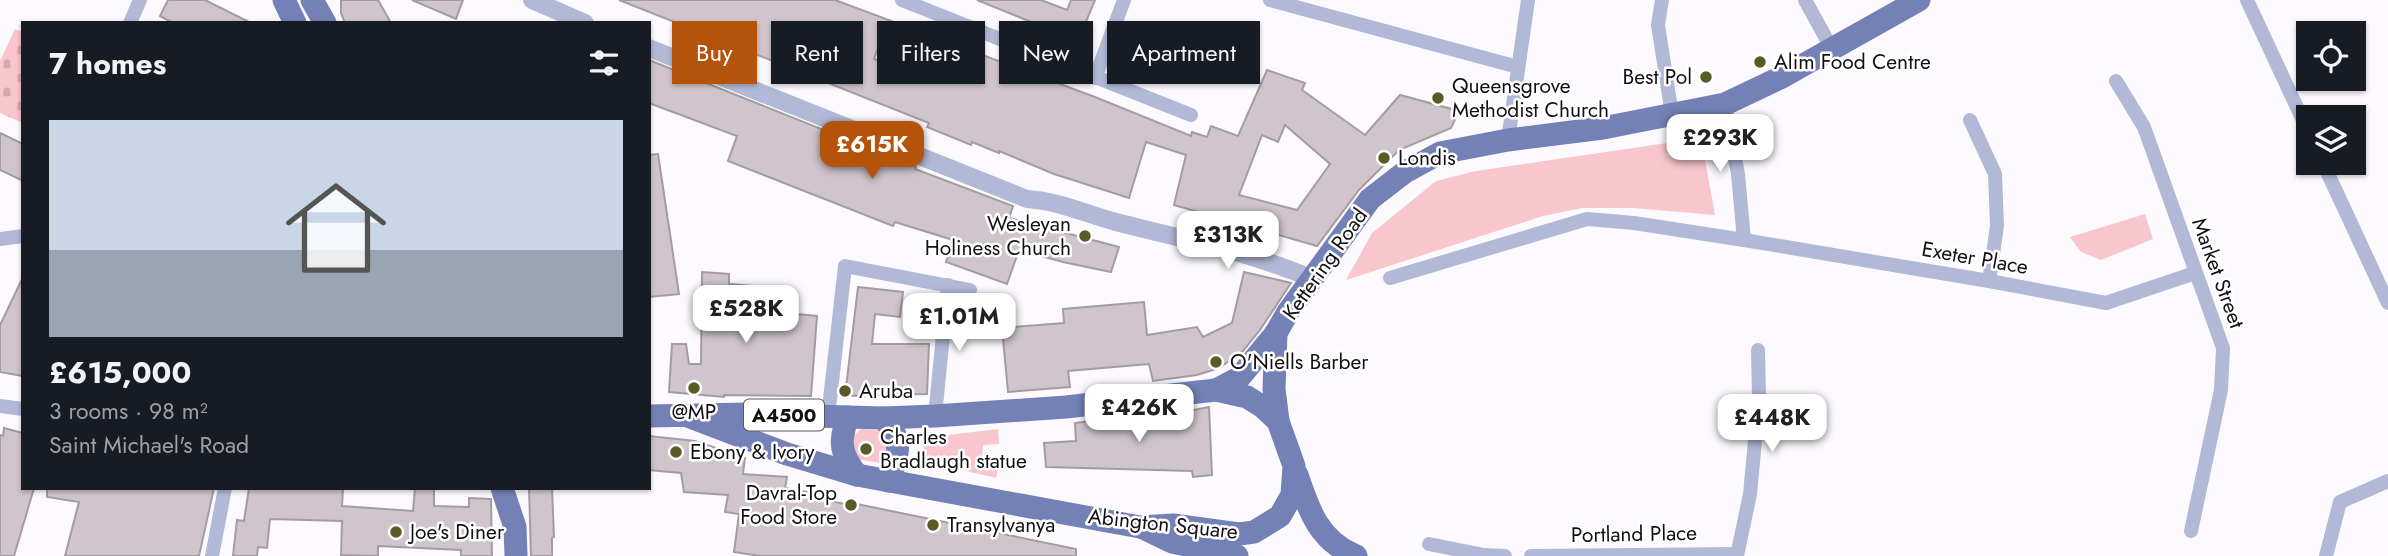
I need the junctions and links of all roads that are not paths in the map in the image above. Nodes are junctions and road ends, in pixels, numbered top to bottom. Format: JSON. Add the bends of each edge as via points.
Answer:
{"nodes":[{"id":1,"x":140,"y":0,"type":"edge"},
{"id":2,"x":284,"y":0,"type":"edge"},
{"id":3,"x":312,"y":0,"type":"edge"},
{"id":4,"x":532,"y":0,"type":"edge"},
{"id":5,"x":902,"y":0,"type":"edge"},
{"id":6,"x":1124,"y":0,"type":"edge"},
{"id":7,"x":1270,"y":0,"type":"edge"},
{"id":8,"x":1528,"y":0,"type":"edge"},
{"id":9,"x":1662,"y":0,"type":"edge"},
{"id":10,"x":1805,"y":0,"type":"edge"},
{"id":11,"x":1919,"y":0,"type":"edge"},
{"id":12,"x":2247,"y":0,"type":"edge"},
{"id":13,"x":131,"y":21,"type":"edge"},
{"id":14,"x":294,"y":21,"type":"edge"},
{"id":15,"x":324,"y":21,"type":"edge"},
{"id":16,"x":580,"y":21,"type":"edge"},
{"id":17,"x":651,"y":49,"type":"edge"},
{"id":18,"x":1832,"y":49,"type":"junction"},
{"id":19,"x":1518,"y":66,"type":"junction"},
{"id":20,"x":1095,"y":78,"type":"junction"},
{"id":21,"x":2116,"y":81,"type":"dead end"},
{"id":22,"x":1725,"y":104,"type":"junction"},
{"id":23,"x":2296,"y":105,"type":"edge"},
{"id":24,"x":1191,"y":115,"type":"dead end"},
{"id":25,"x":1672,"y":115,"type":"junction"},
{"id":26,"x":1970,"y":120,"type":"dead end"},
{"id":27,"x":1508,"y":140,"type":"junction"},
{"id":28,"x":2329,"y":175,"type":"edge"},
{"id":29,"x":21,"y":236,"type":"edge"},
{"id":30,"x":0,"y":239,"type":"edge"},
{"id":31,"x":1744,"y":240,"type":"junction"},
{"id":32,"x":2195,"y":273,"type":"junction"},
{"id":33,"x":1390,"y":278,"type":"dead end"},
{"id":34,"x":1313,"y":279,"type":"junction"},
{"id":35,"x":1989,"y":281,"type":"junction"},
{"id":36,"x":948,"y":285,"type":"junction"},
{"id":37,"x":971,"y":289,"type":"dead end"},
{"id":38,"x":2388,"y":303,"type":"edge"},
{"id":39,"x":1276,"y":333,"type":"junction"},
{"id":40,"x":1758,"y":350,"type":"dead end"},
{"id":41,"x":1216,"y":390,"type":"junction"},
{"id":42,"x":0,"y":406,"type":"edge"},
{"id":43,"x":21,"y":409,"type":"edge"},
{"id":44,"x":685,"y":415,"type":"junction"},
{"id":45,"x":651,"y":416,"type":"edge"},
{"id":46,"x":935,"y":416,"type":"junction"},
{"id":47,"x":838,"y":417,"type":"junction"},
{"id":48,"x":883,"y":418,"type":"junction"},
{"id":49,"x":1278,"y":421,"type":"junction"},
{"id":50,"x":1294,"y":466,"type":"junction"},
{"id":51,"x":857,"y":475,"type":"junction"},
{"id":52,"x":888,"y":481,"type":"junction"},
{"id":53,"x":2388,"y":481,"type":"edge"},
{"id":54,"x":225,"y":490,"type":"edge"},
{"id":55,"x":504,"y":490,"type":"edge"},
{"id":56,"x":1140,"y":527,"type":"junction"},
{"id":57,"x":2191,"y":531,"type":"dead end"},
{"id":58,"x":1429,"y":544,"type":"dead end"},
{"id":59,"x":1737,"y":555,"type":"edge"},
{"id":60,"x":212,"y":556,"type":"edge"},
{"id":61,"x":516,"y":556,"type":"edge"},
{"id":62,"x":1237,"y":556,"type":"edge"},
{"id":63,"x":1356,"y":556,"type":"edge"},
{"id":64,"x":1505,"y":556,"type":"edge"},
{"id":65,"x":1531,"y":556,"type":"edge"},
{"id":66,"x":2326,"y":556,"type":"edge"}],
"edges":[{"from":1,"to":13,"type":"street"},
{"from":2,"to":14,"type":"main road"},
{"from":3,"to":15,"type":"main road"},
{"from":4,"to":16,"type":"street"},
{"from":5,"to":20,"type":"street"},
{"from":6,"to":20,"type":"street"},
{"from":7,"to":19,"type":"street"},
{"from":8,"to":19,"type":"street"},
{"from":9,"to":25,"type":"street","via":[[1658,25]]},
{"from":10,"to":18,"type":"street"},
{"from":11,"to":18,"type":"main road","name":"Kettering Road"},
{"from":12,"to":23,"type":"street"},
{"from":17,"to":34,"type":"street","via":[[1027,199],[1051,200],[1101,218],[1277,263]]},
{"from":18,"to":22,"type":"main road","name":"Kettering Road"},
{"from":19,"to":27,"type":"street"},
{"from":20,"to":24,"type":"street"},
{"from":21,"to":32,"type":"street","name":"Market Street","via":[[2144,127]]},
{"from":22,"to":25,"type":"main road","name":"Kettering Road"},
{"from":22,"to":31,"type":"street"},
{"from":25,"to":27,"type":"main road","name":"Kettering Road"},
{"from":26,"to":35,"type":"street","via":[[1995,174],[1997,226]]},
{"from":27,"to":34,"type":"main road","name":"Kettering Road","via":[[1440,153],[1405,172],[1370,199]]},
{"from":28,"to":38,"type":"street"},
{"from":29,"to":30,"type":"street"},
{"from":31,"to":33,"type":"street","name":"Exeter Place","via":[[1587,219]]},
{"from":31,"to":35,"type":"street","name":"Exeter Place"},
{"from":32,"to":35,"type":"street","name":"Exeter Place","via":[[2106,303]]},
{"from":32,"to":57,"type":"street","name":"Market Street","via":[[2222,348],[2221,390]]},
{"from":34,"to":39,"type":"main road","name":"Kettering Road"},
{"from":36,"to":37,"type":"street"},
{"from":36,"to":46,"type":"street"},
{"from":36,"to":47,"type":"street","via":[[845,266]]},
{"from":39,"to":41,"type":"main road","name":"Kettering Road","via":[[1239,378]]},
{"from":39,"to":49,"type":"main road"},
{"from":40,"to":59,"type":"street","name":"Portland Place","via":[[1759,400],[1750,494]]},
{"from":41,"to":46,"type":"main road","name":"Abington Square","number":"A4500"},
{"from":41,"to":49,"type":"main road","name":"Abington Square","number":"A4500","via":[[1247,397]]},
{"from":42,"to":43,"type":"street"},
{"from":44,"to":45,"type":"main road","name":"Abington Square","number":"A4500"},
{"from":44,"to":47,"type":"main road","name":"Abington Square","number":"A4500"},
{"from":44,"to":51,"type":"main road","name":"Abington Square","number":"A4500"},
{"from":46,"to":48,"type":"main road","name":"Abington Square","number":"A4500"},
{"from":47,"to":48,"type":"main road","name":"Abington Square","number":"A4500"},
{"from":47,"to":51,"type":"main road","number":"A4500","via":[[843,430],[842,453]]},
{"from":48,"to":52,"type":"main road","via":[[898,438]]},
{"from":49,"to":50,"type":"main road","name":"Abington Square","number":"A4500"},
{"from":50,"to":56,"type":"main road","name":"Abington Square","number":"A4500","via":[[1287,507],[1254,532]]},
{"from":50,"to":63,"type":"main road","via":[[1319,529],[1342,551]]},
{"from":51,"to":52,"type":"main road","name":"Abington Square","number":"A4500"},
{"from":52,"to":56,"type":"main road","name":"Abington Square","number":"A4500"},
{"from":53,"to":66,"type":"street","via":[[2340,502]]},
{"from":54,"to":60,"type":"street"},
{"from":55,"to":61,"type":"main road","via":[[515,527]]},
{"from":56,"to":62,"type":"main road","number":"A4500","via":[[1171,542]]},
{"from":58,"to":64,"type":"street"},
{"from":59,"to":65,"type":"street","name":"Portland Place"}]}
